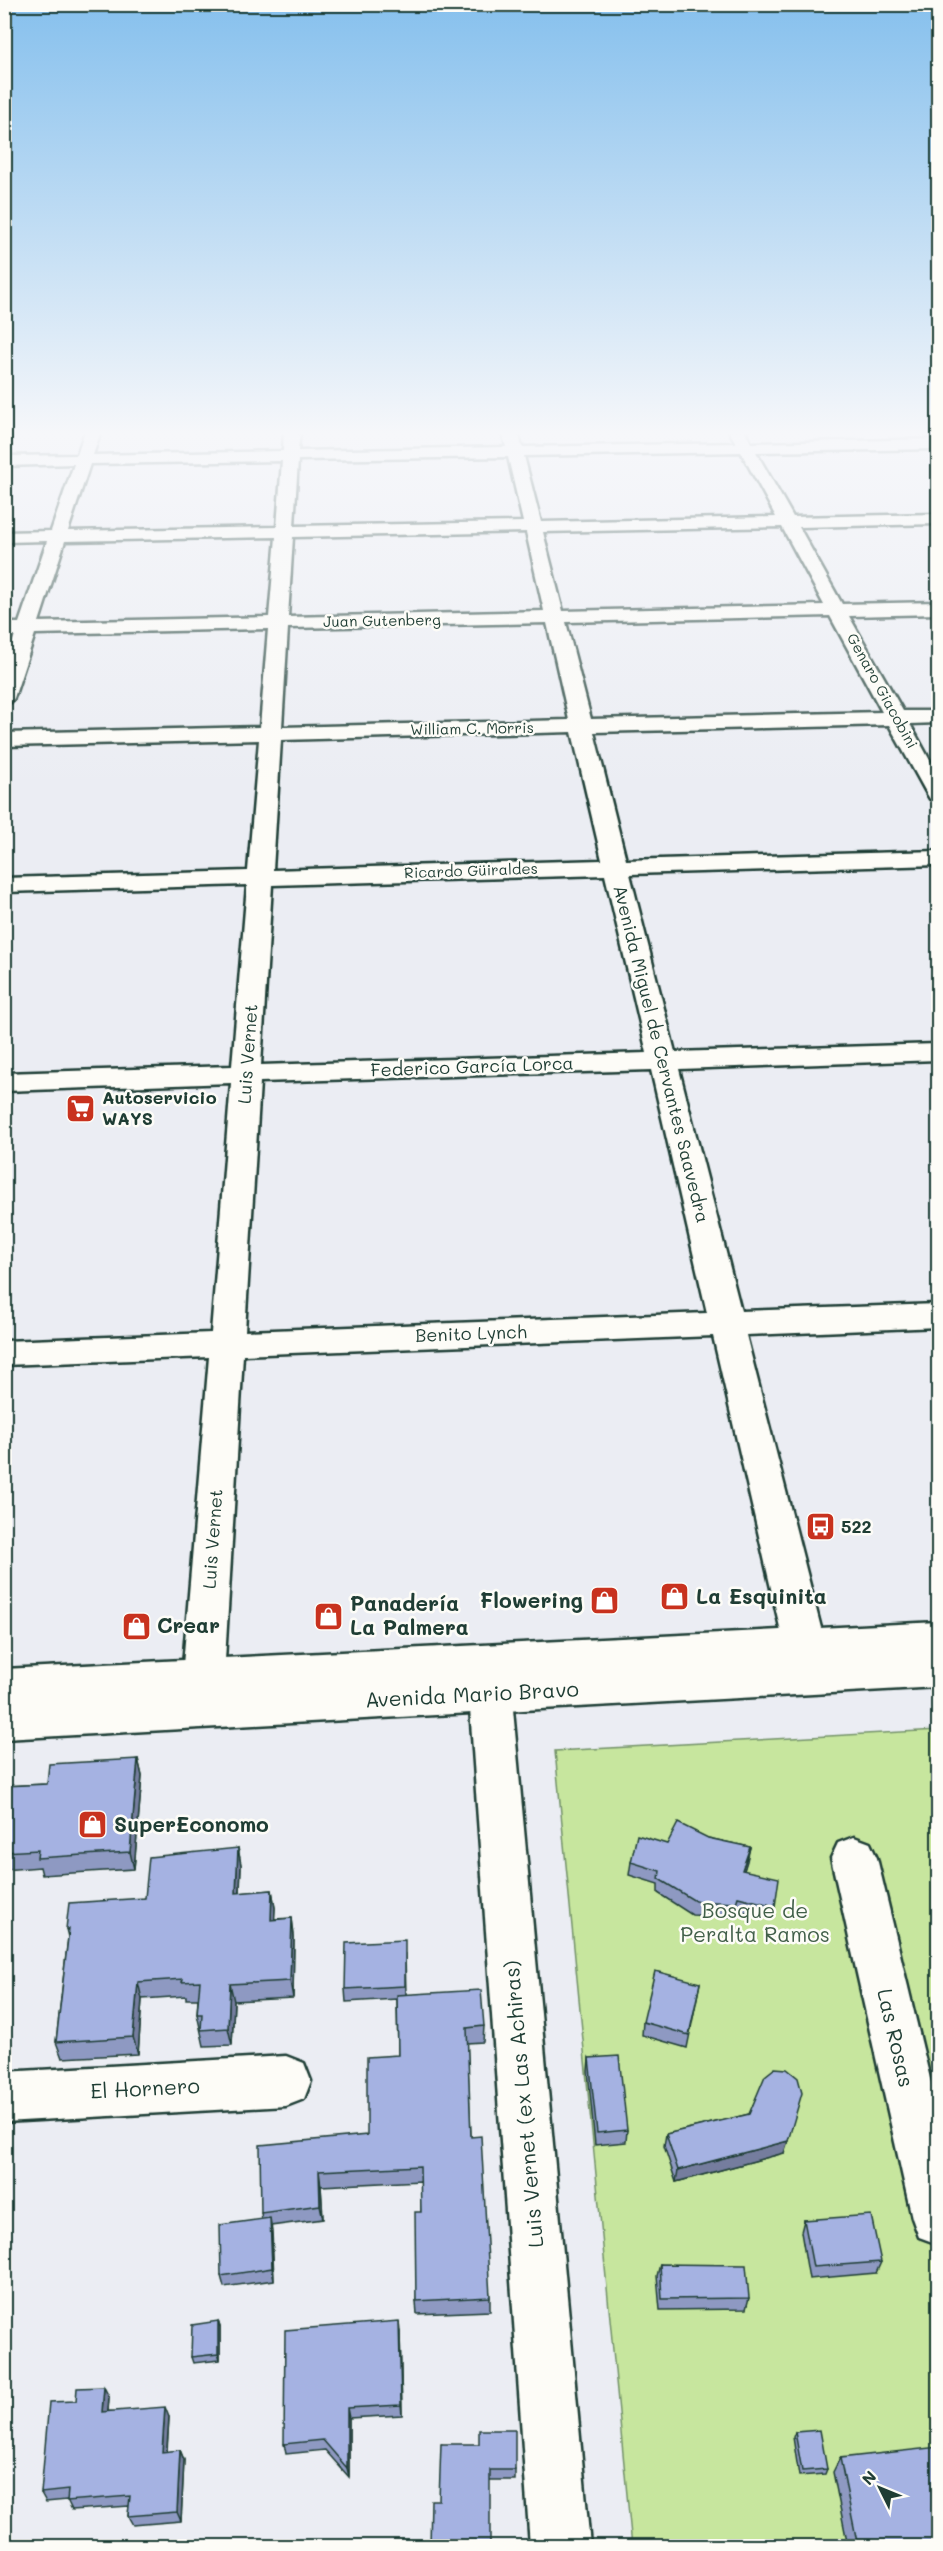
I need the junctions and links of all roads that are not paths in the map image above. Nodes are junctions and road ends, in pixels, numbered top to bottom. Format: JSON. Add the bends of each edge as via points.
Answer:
{"nodes":[{"id":1,"x":53,"y":550,"type":"edge"},
{"id":2,"x":285,"y":550,"type":"edge"},
{"id":3,"x":539,"y":550,"type":"edge"},
{"id":4,"x":804,"y":550,"type":"edge"},
{"id":5,"x":939,"y":608,"type":"edge"},
{"id":6,"x":837,"y":610,"type":"junction"},
{"id":7,"x":555,"y":616,"type":"junction"},
{"id":8,"x":280,"y":623,"type":"junction"},
{"id":9,"x":28,"y":628,"type":"junction"},
{"id":10,"x":4,"y":629,"type":"edge"},
{"id":11,"x":4,"y":698,"type":"edge"},
{"id":12,"x":939,"y":717,"type":"edge"},
{"id":13,"x":896,"y":718,"type":"junction"},
{"id":14,"x":582,"y":726,"type":"junction"},
{"id":15,"x":272,"y":733,"type":"junction"},
{"id":16,"x":4,"y":740,"type":"edge"},
{"id":17,"x":939,"y":794,"type":"edge"},
{"id":18,"x":939,"y":858,"type":"edge"},
{"id":19,"x":616,"y":867,"type":"junction"},
{"id":20,"x":261,"y":878,"type":"junction"},
{"id":21,"x":4,"y":885,"type":"edge"},
{"id":22,"x":939,"y":1052,"type":"edge"},
{"id":23,"x":663,"y":1061,"type":"junction"},
{"id":24,"x":247,"y":1074,"type":"junction"},
{"id":25,"x":4,"y":1082,"type":"edge"},
{"id":26,"x":939,"y":1315,"type":"edge"},
{"id":27,"x":726,"y":1323,"type":"junction"},
{"id":28,"x":227,"y":1344,"type":"junction"},
{"id":29,"x":4,"y":1353,"type":"edge"},
{"id":30,"x":939,"y":1638,"type":"edge"},
{"id":31,"x":808,"y":1661,"type":"junction"},
{"id":32,"x":939,"y":1670,"type":"edge"},
{"id":33,"x":203,"y":1677,"type":"junction"},
{"id":34,"x":489,"y":1678,"type":"junction"},
{"id":35,"x":4,"y":1687,"type":"edge"},
{"id":36,"x":4,"y":1721,"type":"edge"},
{"id":37,"x":854,"y":1858,"type":"dead end"},
{"id":38,"x":286,"y":2081,"type":"dead end"},
{"id":39,"x":4,"y":2097,"type":"edge"},
{"id":40,"x":924,"y":2099,"type":"edge"},
{"id":41,"x":939,"y":2218,"type":"edge"},
{"id":42,"x":560,"y":2547,"type":"edge"}],
"edges":[{"from":1,"to":9,"type":"street"},
{"from":2,"to":8,"type":"street","name":"Luis Vernet"},
{"from":3,"to":7,"type":"street","name":"Avenida Miguel de Cervantes Saavedra"},
{"from":4,"to":6,"type":"street","name":"Genaro Giacobini"},
{"from":5,"to":6,"type":"street","name":"Juan Gutenberg"},
{"from":6,"to":7,"type":"street","name":"Juan Gutenberg"},
{"from":6,"to":13,"type":"street","name":"Genaro Giacobini"},
{"from":7,"to":8,"type":"street","name":"Juan Gutenberg"},
{"from":7,"to":14,"type":"street","name":"Avenida Miguel de Cervantes Saavedra"},
{"from":8,"to":9,"type":"street","name":"Juan Gutenberg"},
{"from":8,"to":15,"type":"street","name":"Luis Vernet"},
{"from":9,"to":10,"type":"street","name":"Juan Gutenberg"},
{"from":9,"to":11,"type":"street"},
{"from":12,"to":13,"type":"street","name":"William C. Morris"},
{"from":13,"to":14,"type":"street","name":"William C. Morris"},
{"from":13,"to":17,"type":"street","name":"Genaro Giacobini"},
{"from":14,"to":15,"type":"street","name":"William C. Morris"},
{"from":14,"to":19,"type":"street","name":"Avenida Miguel de Cervantes Saavedra"},
{"from":15,"to":16,"type":"street","name":"William C. Morris"},
{"from":15,"to":20,"type":"street","name":"Luis Vernet"},
{"from":18,"to":19,"type":"street","name":"Ricardo Güiraldes"},
{"from":19,"to":20,"type":"street","name":"Ricardo Güiraldes"},
{"from":19,"to":23,"type":"street","name":"Avenida Miguel de Cervantes Saavedra"},
{"from":20,"to":21,"type":"street","name":"Ricardo Güiraldes"},
{"from":20,"to":24,"type":"street","name":"Luis Vernet"},
{"from":22,"to":23,"type":"street","name":"Federico García Lorca"},
{"from":23,"to":24,"type":"street","name":"Federico García Lorca"},
{"from":23,"to":27,"type":"street","name":"Avenida Miguel de Cervantes Saavedra"},
{"from":24,"to":25,"type":"street","name":"Federico García Lorca"},
{"from":24,"to":28,"type":"street","name":"Luis Vernet"},
{"from":26,"to":27,"type":"street","name":"Benito Lynch"},
{"from":27,"to":28,"type":"street","name":"Benito Lynch"},
{"from":27,"to":31,"type":"street","name":"Avenida Miguel de Cervantes Saavedra"},
{"from":28,"to":29,"type":"street","name":"Benito Lynch"},
{"from":28,"to":33,"type":"street","name":"Luis Vernet"},
{"from":30,"to":31,"type":"street","name":"Avenida Mario Bravo"},
{"from":31,"to":32,"type":"street","name":"Avenida Mario Bravo"},
{"from":31,"to":34,"type":"street","name":"Avenida Mario Bravo"},
{"from":33,"to":34,"type":"street","name":"Avenida Mario Bravo"},
{"from":33,"to":35,"type":"street","name":"Avenida Mario Bravo"},
{"from":34,"to":36,"type":"street","name":"Avenida Mario Bravo"},
{"from":34,"to":42,"type":"street","name":"Luis Vernet (ex Las Achiras)"},
{"from":37,"to":40,"type":"street","name":"Las Rosas"},
{"from":38,"to":39,"type":"street","name":"El Hornero"},
{"from":40,"to":41,"type":"street","name":"Las Rosas"}]}
